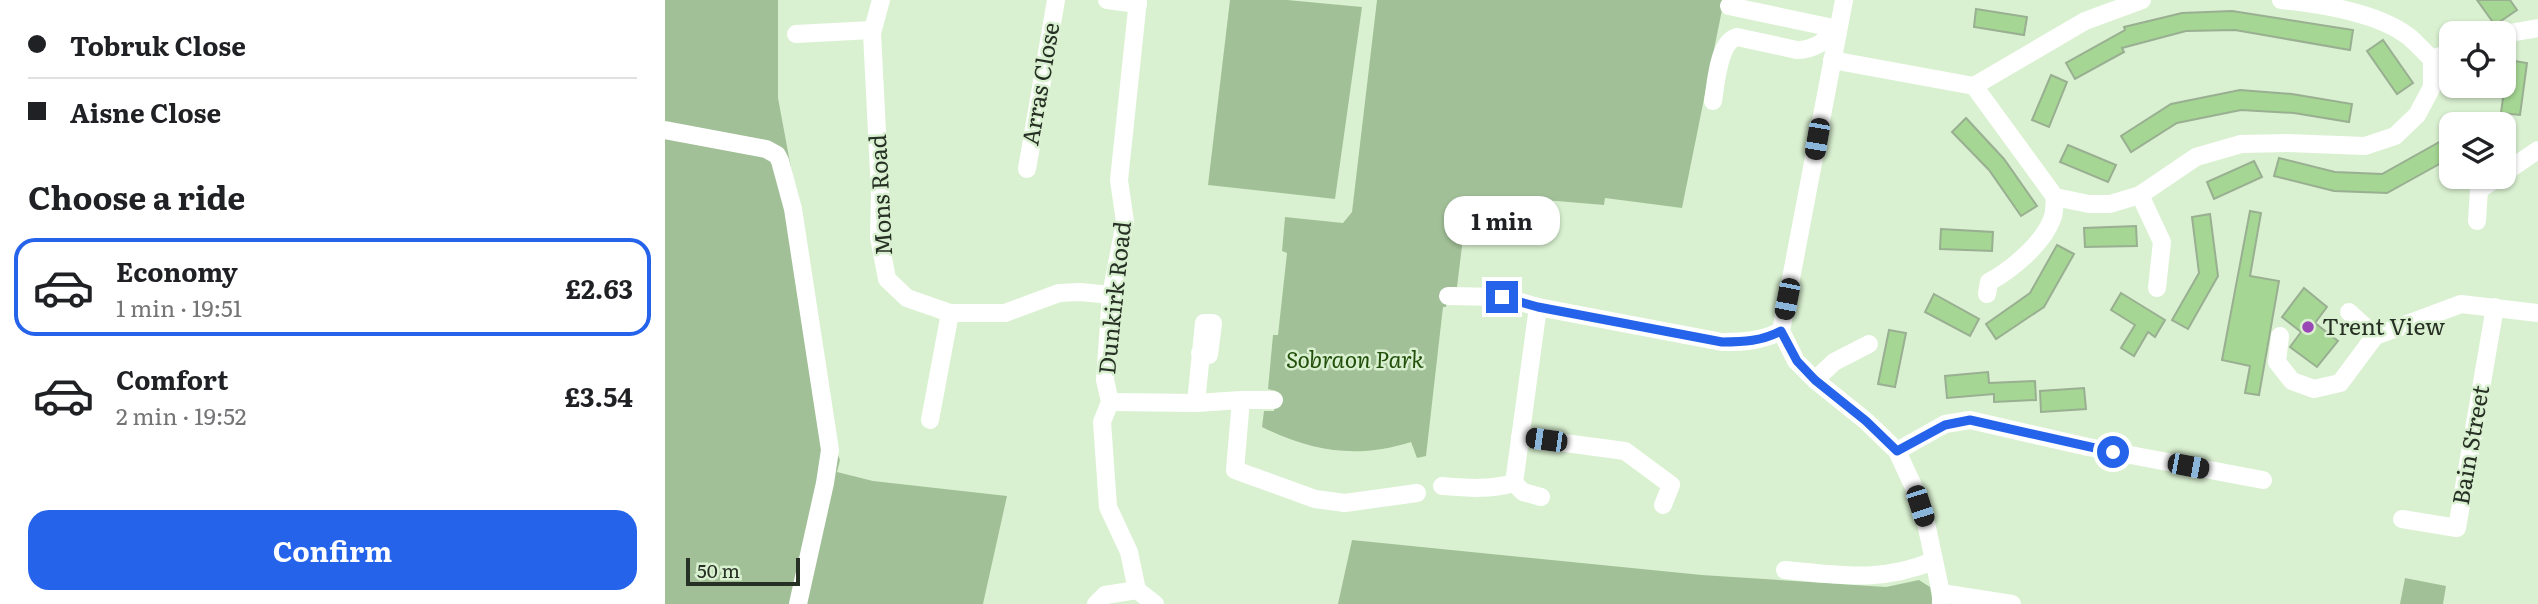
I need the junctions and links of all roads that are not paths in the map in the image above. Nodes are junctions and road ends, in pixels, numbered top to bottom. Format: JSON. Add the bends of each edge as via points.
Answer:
{"nodes":[{"id":1,"x":881,"y":0,"type":"edge"},
{"id":2,"x":1056,"y":0,"type":"edge"},
{"id":3,"x":1107,"y":0,"type":"edge"},
{"id":4,"x":1844,"y":0,"type":"edge"},
{"id":5,"x":2142,"y":0,"type":"edge"},
{"id":6,"x":2281,"y":0,"type":"edge"},
{"id":7,"x":1138,"y":2,"type":"edge"},
{"id":8,"x":1729,"y":6,"type":"dead end"},
{"id":9,"x":2538,"y":28,"type":"edge"},
{"id":10,"x":1838,"y":29,"type":"junction"},
{"id":11,"x":872,"y":30,"type":"junction"},
{"id":12,"x":2516,"y":32,"type":"edge"},
{"id":13,"x":796,"y":34,"type":"dead end"},
{"id":14,"x":2439,"y":57,"type":"edge"},
{"id":15,"x":2433,"y":59,"type":"junction"},
{"id":16,"x":1832,"y":60,"type":"junction"},
{"id":17,"x":1974,"y":86,"type":"junction"},
{"id":18,"x":1713,"y":101,"type":"dead end"},
{"id":19,"x":665,"y":130,"type":"edge"},
{"id":20,"x":2538,"y":150,"type":"edge"},
{"id":21,"x":2516,"y":165,"type":"edge"},
{"id":22,"x":1027,"y":169,"type":"dead end"},
{"id":23,"x":2480,"y":189,"type":"edge"},
{"id":24,"x":2140,"y":195,"type":"junction"},
{"id":25,"x":2056,"y":197,"type":"junction"},
{"id":26,"x":2477,"y":221,"type":"dead end"},
{"id":27,"x":2158,"y":288,"type":"dead end"},
{"id":28,"x":1987,"y":294,"type":"dead end"},
{"id":29,"x":1111,"y":295,"type":"junction"},
{"id":30,"x":1448,"y":296,"type":"dead end"},
{"id":31,"x":1538,"y":307,"type":"junction"},
{"id":32,"x":2495,"y":307,"type":"junction"},
{"id":33,"x":2349,"y":312,"type":"dead end"},
{"id":34,"x":950,"y":313,"type":"junction"},
{"id":35,"x":2538,"y":313,"type":"edge"},
{"id":36,"x":1781,"y":331,"type":"junction"},
{"id":37,"x":2280,"y":336,"type":"dead end"},
{"id":38,"x":2375,"y":336,"type":"junction"},
{"id":39,"x":1869,"y":344,"type":"dead end"},
{"id":40,"x":1200,"y":353,"type":"dead end"},
{"id":41,"x":1815,"y":380,"type":"junction"},
{"id":42,"x":1241,"y":400,"type":"junction"},
{"id":43,"x":1274,"y":400,"type":"dead end"},
{"id":44,"x":1110,"y":402,"type":"junction"},
{"id":45,"x":1196,"y":403,"type":"junction"},
{"id":46,"x":930,"y":420,"type":"dead end"},
{"id":47,"x":1520,"y":437,"type":"junction"},
{"id":48,"x":1897,"y":451,"type":"junction"},
{"id":49,"x":2263,"y":480,"type":"dead end"},
{"id":50,"x":1514,"y":483,"type":"junction"},
{"id":51,"x":1442,"y":486,"type":"dead end"},
{"id":52,"x":1417,"y":493,"type":"dead end"},
{"id":53,"x":1541,"y":497,"type":"dead end"},
{"id":54,"x":1663,"y":505,"type":"dead end"},
{"id":55,"x":2402,"y":519,"type":"dead end"},
{"id":56,"x":1933,"y":561,"type":"junction"},
{"id":57,"x":1785,"y":569,"type":"dead end"},
{"id":58,"x":1137,"y":590,"type":"junction"},
{"id":59,"x":1941,"y":598,"type":"edge"},
{"id":60,"x":798,"y":604,"type":"edge"},
{"id":61,"x":1096,"y":604,"type":"edge"},
{"id":62,"x":1154,"y":604,"type":"edge"},
{"id":63,"x":2012,"y":604,"type":"edge"}],
"edges":[{"from":1,"to":11,"type":"street","name":"Mons Road"},
{"from":2,"to":22,"type":"street","name":"Arras Close"},
{"from":3,"to":7,"type":"street"},
{"from":4,"to":10,"type":"street"},
{"from":5,"to":17,"type":"street","via":[[2085,21]]},
{"from":6,"to":15,"type":"street","via":[[2376,18]]},
{"from":7,"to":29,"type":"street","name":"Dunkirk Road","via":[[1119,180],[1125,222]]},
{"from":8,"to":10,"type":"street"},
{"from":9,"to":12,"type":"street"},
{"from":10,"to":16,"type":"street"},
{"from":10,"to":18,"type":"street","via":[[1807,50],[1731,38],[1724,48]]},
{"from":11,"to":13,"type":"street"},
{"from":11,"to":34,"type":"street","name":"Mons Road","via":[[879,237],[887,279],[907,299]]},
{"from":14,"to":15,"type":"street"},
{"from":15,"to":24,"type":"street","via":[[2432,87],[2417,115],[2395,136],[2364,146],[2241,144],[2196,157]]},
{"from":16,"to":17,"type":"street"},
{"from":16,"to":36,"type":"street"},
{"from":17,"to":25,"type":"street"},
{"from":19,"to":60,"type":"street","via":[[766,149],[780,161],[793,209],[830,450]]},
{"from":20,"to":21,"type":"street"},
{"from":23,"to":26,"type":"street"},
{"from":24,"to":25,"type":"street","via":[[2110,204]]},
{"from":24,"to":27,"type":"street","via":[[2162,242]]},
{"from":25,"to":28,"type":"street","via":[[2052,220],[2032,249],[2011,270],[1989,282]]},
{"from":29,"to":34,"type":"street","name":"Mons Road","via":[[1059,293],[1005,313]]},
{"from":29,"to":44,"type":"street","name":"Dunkirk Road","via":[[1105,380]]},
{"from":30,"to":31,"type":"street","via":[[1502,297]]},
{"from":31,"to":36,"type":"street","via":[[1722,342],[1767,338]]},
{"from":31,"to":47,"type":"street"},
{"from":32,"to":35,"type":"street"},
{"from":32,"to":38,"type":"street","via":[[2461,304]]},
{"from":32,"to":55,"type":"street","name":"Bain Street","via":[[2457,528]]},
{"from":33,"to":38,"type":"street"},
{"from":34,"to":46,"type":"street"},
{"from":36,"to":41,"type":"street","via":[[1797,361]]},
{"from":37,"to":38,"type":"street","via":[[2277,362],[2292,381],[2314,389],[2340,383]]},
{"from":39,"to":41,"type":"street","via":[[1835,362]]},
{"from":40,"to":45,"type":"street"},
{"from":41,"to":48,"type":"street"},
{"from":42,"to":43,"type":"street"},
{"from":42,"to":45,"type":"street"},
{"from":42,"to":52,"type":"street","via":[[1235,470],[1315,499],[1345,503]]},
{"from":44,"to":45,"type":"street"},
{"from":44,"to":58,"type":"street","name":"Dunkirk Road","via":[[1102,422],[1108,507],[1129,552]]},
{"from":47,"to":50,"type":"street"},
{"from":47,"to":54,"type":"street","via":[[1625,451],[1671,485]]},
{"from":48,"to":49,"type":"street","via":[[1945,425],[1970,420]]},
{"from":48,"to":56,"type":"street","via":[[1926,523]]},
{"from":50,"to":51,"type":"street","via":[[1477,489]]},
{"from":50,"to":53,"type":"street","via":[[1523,492]]},
{"from":56,"to":57,"type":"street","via":[[1876,576]]},
{"from":56,"to":59,"type":"street"},
{"from":58,"to":61,"type":"street","via":[[1105,596]]},
{"from":58,"to":62,"type":"street"},
{"from":59,"to":63,"type":"street"}]}
